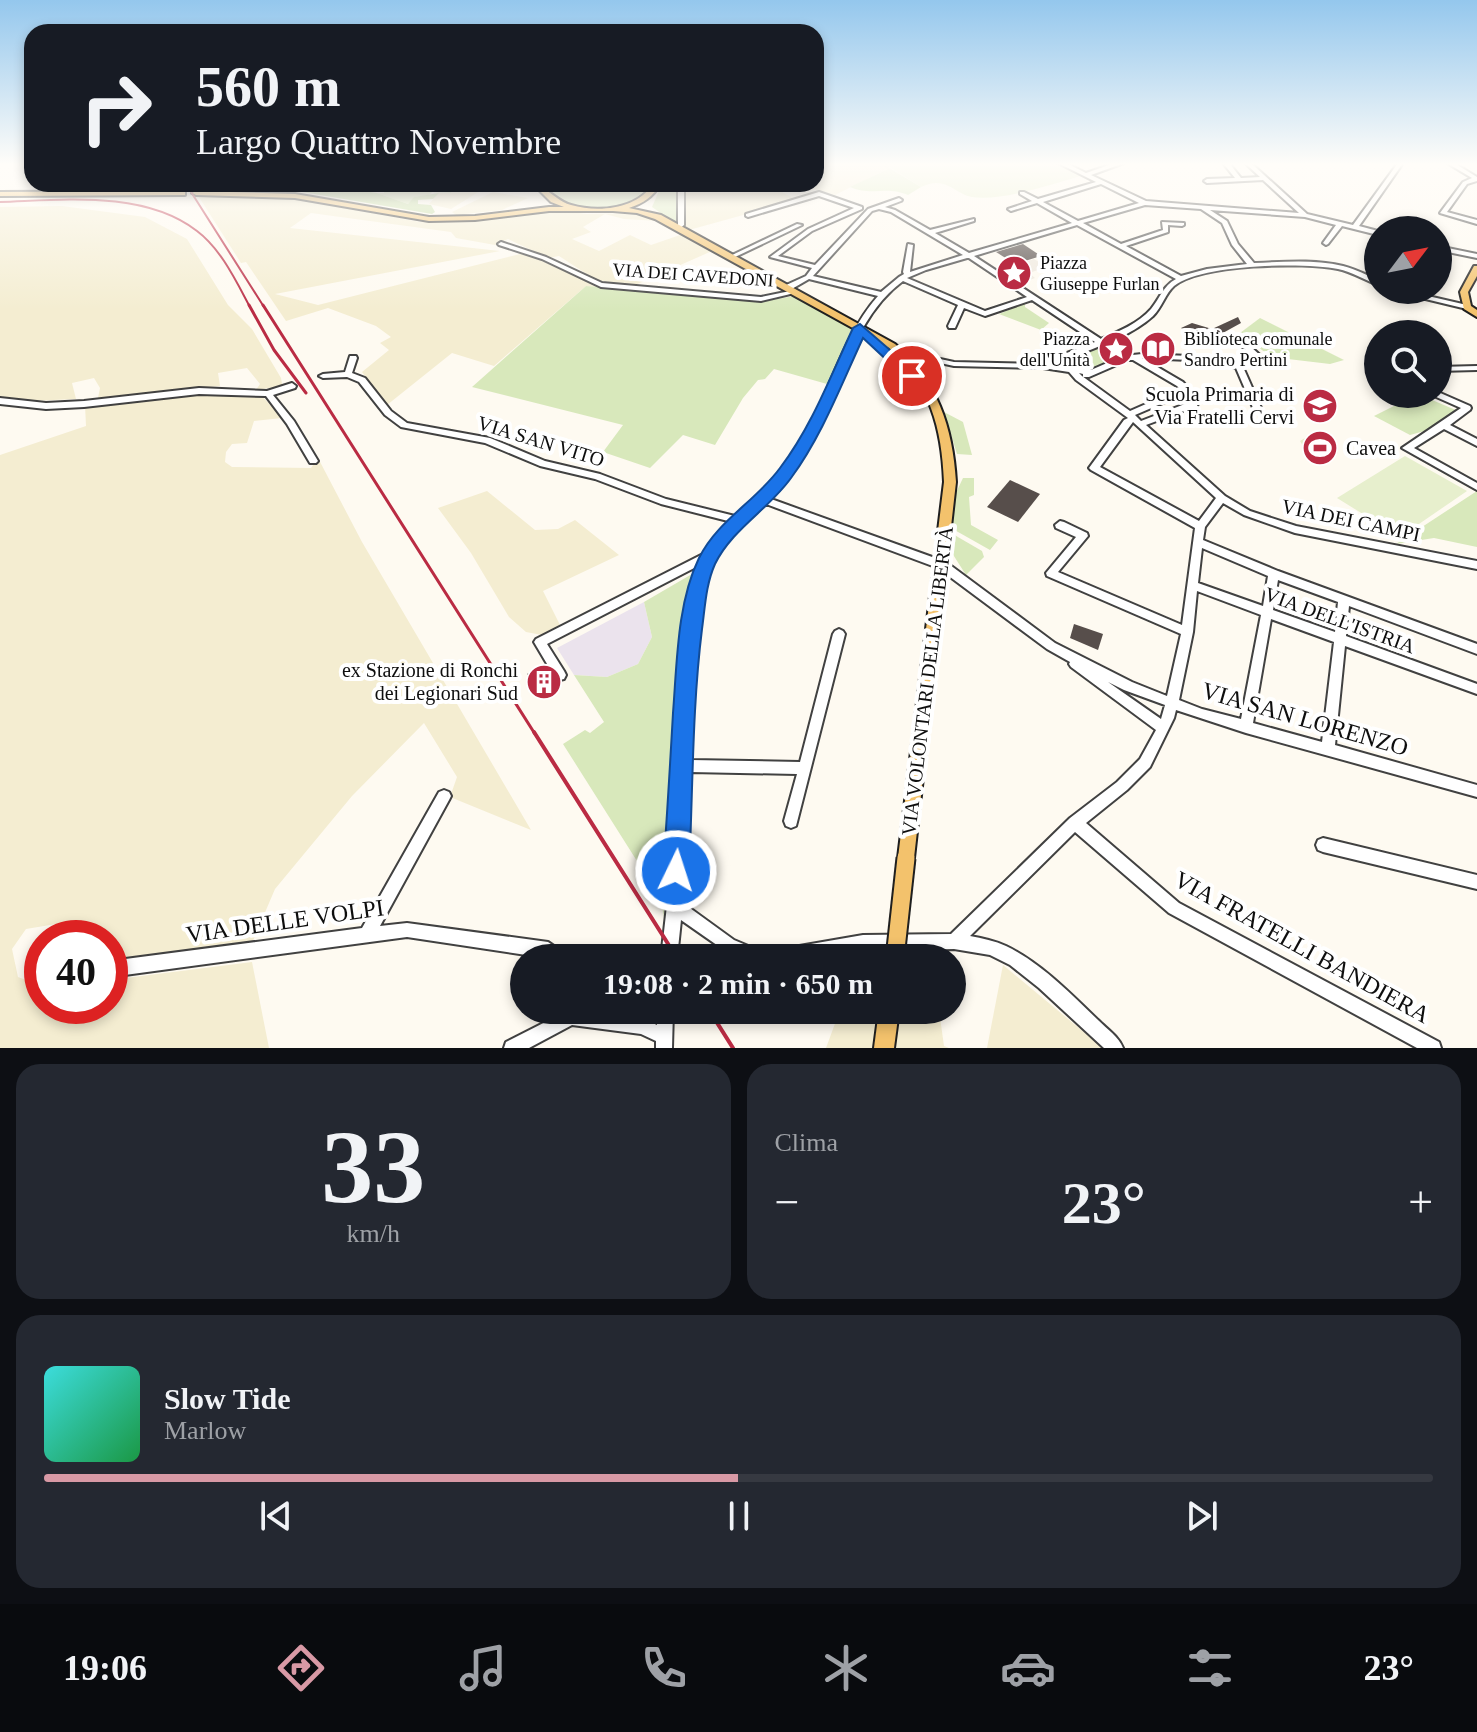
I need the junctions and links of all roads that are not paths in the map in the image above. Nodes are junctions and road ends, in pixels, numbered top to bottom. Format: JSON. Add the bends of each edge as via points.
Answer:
{"nodes":[{"id":1,"x":388,"y":212,"type":"edge"},
{"id":2,"x":504,"y":212,"type":"edge"},
{"id":3,"x":524,"y":212,"type":"edge"},
{"id":4,"x":641,"y":212,"type":"edge"},
{"id":5,"x":654,"y":212,"type":"edge"},
{"id":6,"x":681,"y":212,"type":"edge"},
{"id":7,"x":758,"y":212,"type":"edge"},
{"id":8,"x":847,"y":212,"type":"edge"},
{"id":9,"x":868,"y":212,"type":"edge"},
{"id":10,"x":894,"y":212,"type":"edge"},
{"id":11,"x":1058,"y":212,"type":"edge"},
{"id":12,"x":1115,"y":212,"type":"edge"},
{"id":13,"x":1210,"y":212,"type":"edge"},
{"id":14,"x":1265,"y":212,"type":"edge"},
{"id":15,"x":1301,"y":212,"type":"edge"},
{"id":16,"x":1365,"y":212,"type":"edge"},
{"id":17,"x":1444,"y":212,"type":"edge"},
{"id":18,"x":498,"y":215,"type":"junction"},
{"id":19,"x":748,"y":215,"type":"dead end"},
{"id":20,"x":1305,"y":215,"type":"junction"},
{"id":21,"x":658,"y":217,"type":"junction"},
{"id":22,"x":972,"y":220,"type":"dead end"},
{"id":23,"x":1477,"y":222,"type":"edge"},
{"id":24,"x":1078,"y":223,"type":"junction"},
{"id":25,"x":1341,"y":223,"type":"junction"},
{"id":26,"x":1182,"y":224,"type":"dead end"},
{"id":27,"x":799,"y":225,"type":"dead end"},
{"id":28,"x":675,"y":226,"type":"junction"},
{"id":29,"x":1355,"y":227,"type":"junction"},
{"id":30,"x":1364,"y":229,"type":"edge"},
{"id":31,"x":928,"y":233,"type":"junction"},
{"id":32,"x":1326,"y":243,"type":"dead end"},
{"id":33,"x":501,"y":244,"type":"dead end"},
{"id":34,"x":910,"y":245,"type":"dead end"},
{"id":35,"x":1120,"y":246,"type":"junction"},
{"id":36,"x":1452,"y":251,"type":"edge"},
{"id":37,"x":1477,"y":256,"type":"edge"},
{"id":38,"x":731,"y":257,"type":"junction"},
{"id":39,"x":971,"y":257,"type":"junction"},
{"id":40,"x":1252,"y":265,"type":"junction"},
{"id":41,"x":816,"y":267,"type":"junction"},
{"id":42,"x":1476,"y":271,"type":"edge"},
{"id":43,"x":904,"y":276,"type":"junction"},
{"id":44,"x":808,"y":277,"type":"junction"},
{"id":45,"x":1364,"y":278,"type":"edge"},
{"id":46,"x":1181,"y":279,"type":"junction"},
{"id":47,"x":791,"y":290,"type":"junction"},
{"id":48,"x":883,"y":295,"type":"junction"},
{"id":49,"x":1028,"y":300,"type":"junction"},
{"id":50,"x":1452,"y":304,"type":"edge"},
{"id":51,"x":962,"y":305,"type":"junction"},
{"id":52,"x":1467,"y":307,"type":"junction"},
{"id":53,"x":1477,"y":314,"type":"edge"},
{"id":54,"x":952,"y":326,"type":"dead end"},
{"id":55,"x":860,"y":328,"type":"junction"},
{"id":56,"x":1235,"y":337,"type":"dead end"},
{"id":57,"x":873,"y":338,"type":"junction"},
{"id":58,"x":1100,"y":342,"type":"junction"},
{"id":59,"x":901,"y":353,"type":"junction"},
{"id":60,"x":1134,"y":357,"type":"junction"},
{"id":61,"x":353,"y":358,"type":"dead end"},
{"id":62,"x":937,"y":361,"type":"junction"},
{"id":63,"x":1239,"y":366,"type":"junction"},
{"id":64,"x":1477,"y":368,"type":"edge"},
{"id":65,"x":1452,"y":369,"type":"edge"},
{"id":66,"x":348,"y":374,"type":"junction"},
{"id":67,"x":917,"y":374,"type":"junction"},
{"id":68,"x":1075,"y":375,"type":"junction"},
{"id":69,"x":323,"y":376,"type":"dead end"},
{"id":70,"x":292,"y":386,"type":"dead end"},
{"id":71,"x":1186,"y":390,"type":"junction"},
{"id":72,"x":268,"y":394,"type":"junction"},
{"id":73,"x":0,"y":401,"type":"edge"},
{"id":74,"x":1452,"y":401,"type":"edge"},
{"id":75,"x":935,"y":405,"type":"junction"},
{"id":76,"x":1467,"y":408,"type":"junction"},
{"id":77,"x":1258,"y":410,"type":"dead end"},
{"id":78,"x":1477,"y":413,"type":"edge"},
{"id":79,"x":1135,"y":417,"type":"junction"},
{"id":80,"x":1444,"y":425,"type":"junction"},
{"id":81,"x":1477,"y":443,"type":"edge"},
{"id":82,"x":313,"y":461,"type":"dead end"},
{"id":83,"x":1477,"y":487,"type":"edge"},
{"id":84,"x":1222,"y":498,"type":"junction"},
{"id":85,"x":765,"y":500,"type":"junction"},
{"id":86,"x":738,"y":520,"type":"junction"},
{"id":87,"x":1060,"y":525,"type":"dead end"},
{"id":88,"x":1200,"y":526,"type":"junction"},
{"id":89,"x":1198,"y":542,"type":"junction"},
{"id":90,"x":709,"y":556,"type":"junction"},
{"id":91,"x":942,"y":565,"type":"junction"},
{"id":92,"x":1477,"y":565,"type":"edge"},
{"id":93,"x":1274,"y":574,"type":"junction"},
{"id":94,"x":1192,"y":585,"type":"junction"},
{"id":95,"x":1344,"y":600,"type":"junction"},
{"id":96,"x":1267,"y":613,"type":"junction"},
{"id":97,"x":1187,"y":632,"type":"junction"},
{"id":98,"x":839,"y":634,"type":"dead end"},
{"id":99,"x":1340,"y":638,"type":"junction"},
{"id":100,"x":1477,"y":649,"type":"edge"},
{"id":101,"x":560,"y":675,"type":"dead end"},
{"id":102,"x":1117,"y":687,"type":"junction"},
{"id":103,"x":1477,"y":689,"type":"edge"},
{"id":104,"x":1172,"y":702,"type":"junction"},
{"id":105,"x":1246,"y":727,"type":"junction"},
{"id":106,"x":1163,"y":728,"type":"junction"},
{"id":107,"x":1328,"y":748,"type":"junction"},
{"id":108,"x":684,"y":766,"type":"junction"},
{"id":109,"x":804,"y":768,"type":"junction"},
{"id":110,"x":1477,"y":791,"type":"edge"},
{"id":111,"x":444,"y":796,"type":"dead end"},
{"id":112,"x":791,"y":821,"type":"dead end"},
{"id":113,"x":1075,"y":823,"type":"junction"},
{"id":114,"x":1323,"y":845,"type":"dead end"},
{"id":115,"x":1477,"y":882,"type":"edge"},
{"id":116,"x":674,"y":906,"type":"junction"},
{"id":117,"x":368,"y":933,"type":"junction"},
{"id":118,"x":954,"y":941,"type":"junction"},
{"id":119,"x":670,"y":944,"type":"edge"},
{"id":120,"x":897,"y":944,"type":"edge"},
{"id":121,"x":510,"y":945,"type":"edge"},
{"id":122,"x":128,"y":966,"type":"edge"},
{"id":123,"x":552,"y":1024,"type":"edge"},
{"id":124,"x":630,"y":1024,"type":"edge"},
{"id":125,"x":887,"y":1024,"type":"edge"},
{"id":126,"x":664,"y":1042,"type":"edge"},
{"id":127,"x":512,"y":1048,"type":"edge"},
{"id":128,"x":884,"y":1048,"type":"edge"},
{"id":129,"x":1115,"y":1048,"type":"edge"},
{"id":130,"x":1433,"y":1048,"type":"edge"}],
"edges":[{"from":1,"to":18,"type":"main road","via":[[429,219]]},
{"from":2,"to":18,"type":"main road"},
{"from":3,"to":18,"type":"main road"},
{"from":4,"to":21,"type":"main road"},
{"from":5,"to":21,"type":"main road"},
{"from":6,"to":28,"type":"street","via":[[681,225]]},
{"from":7,"to":19,"type":"street"},
{"from":8,"to":41,"type":"street","via":[[773,257]]},
{"from":9,"to":41,"type":"street"},
{"from":10,"to":31,"type":"street"},
{"from":11,"to":24,"type":"street"},
{"from":12,"to":24,"type":"street"},
{"from":13,"to":40,"type":"street","via":[[1225,222]]},
{"from":14,"to":20,"type":"street"},
{"from":15,"to":20,"type":"street"},
{"from":16,"to":29,"type":"street"},
{"from":17,"to":23,"type":"street"},
{"from":20,"to":25,"type":"street"},
{"from":21,"to":28,"type":"main road"},
{"from":22,"to":31,"type":"street"},
{"from":24,"to":35,"type":"street"},
{"from":24,"to":39,"type":"street"},
{"from":25,"to":29,"type":"street"},
{"from":25,"to":32,"type":"street"},
{"from":26,"to":35,"type":"street","via":[[1164,223],[1166,231]]},
{"from":27,"to":38,"type":"street"},
{"from":28,"to":38,"type":"main road"},
{"from":29,"to":30,"type":"street"},
{"from":31,"to":39,"type":"street"},
{"from":33,"to":47,"type":"street","name":"VIA DEI CAVEDONI","via":[[601,285],[761,299]]},
{"from":34,"to":43,"type":"street"},
{"from":35,"to":46,"type":"street"},
{"from":36,"to":37,"type":"street"},
{"from":38,"to":47,"type":"main road"},
{"from":39,"to":43,"type":"street"},
{"from":39,"to":49,"type":"street"},
{"from":40,"to":45,"type":"street","via":[[1335,267]]},
{"from":40,"to":46,"type":"street"},
{"from":41,"to":44,"type":"street"},
{"from":42,"to":52,"type":"main road","via":[[1466,287]]},
{"from":43,"to":48,"type":"street"},
{"from":43,"to":51,"type":"street"},
{"from":44,"to":47,"type":"street","name":"VIA DEI CAVEDONI"},
{"from":44,"to":48,"type":"street"},
{"from":46,"to":58,"type":"street","via":[[1167,288],[1150,315]]},
{"from":47,"to":55,"type":"main road"},
{"from":48,"to":55,"type":"street"},
{"from":49,"to":51,"type":"street","via":[[988,314]]},
{"from":49,"to":58,"type":"street"},
{"from":50,"to":52,"type":"street"},
{"from":51,"to":54,"type":"street"},
{"from":52,"to":53,"type":"main road"},
{"from":55,"to":57,"type":"main road"},
{"from":55,"to":59,"type":"main road"},
{"from":55,"to":85,"type":"street","via":[[814,429]]},
{"from":56,"to":63,"type":"street","via":[[1258,357]]},
{"from":57,"to":59,"type":"street"},
{"from":57,"to":75,"type":"main road"},
{"from":58,"to":68,"type":"street","via":[[1067,356],[1065,362]]},
{"from":59,"to":62,"type":"street"},
{"from":59,"to":67,"type":"main road"},
{"from":60,"to":63,"type":"street","via":[[1206,358]]},
{"from":60,"to":68,"type":"street"},
{"from":60,"to":71,"type":"street"},
{"from":61,"to":66,"type":"street"},
{"from":62,"to":67,"type":"street","via":[[920,365]]},
{"from":62,"to":68,"type":"street","via":[[1043,366]]},
{"from":63,"to":77,"type":"street"},
{"from":64,"to":65,"type":"street"},
{"from":66,"to":69,"type":"street"},
{"from":66,"to":86,"type":"street","name":"VIA SAN VITO","via":[[362,380],[404,425],[487,440],[543,464]]},
{"from":67,"to":75,"type":"main road"},
{"from":68,"to":79,"type":"street"},
{"from":70,"to":72,"type":"street"},
{"from":71,"to":79,"type":"street"},
{"from":71,"to":79,"type":"street","via":[[1194,404],[1152,422]]},
{"from":72,"to":73,"type":"street","via":[[199,391],[46,406]]},
{"from":72,"to":82,"type":"street"},
{"from":74,"to":76,"type":"street"},
{"from":75,"to":91,"type":"main road","name":"VIA VOLONTARI DELLA LIBERTÀ","via":[[947,432],[950,460]]},
{"from":76,"to":78,"type":"street"},
{"from":76,"to":80,"type":"street"},
{"from":79,"to":84,"type":"street","name":"VIA DEI CAMPI"},
{"from":79,"to":88,"type":"street","via":[[1094,468]]},
{"from":80,"to":81,"type":"street"},
{"from":80,"to":83,"type":"street","via":[[1407,448]]},
{"from":84,"to":88,"type":"street"},
{"from":84,"to":92,"type":"street","name":"VIA DEI CAMPI","via":[[1247,513],[1295,529]]},
{"from":85,"to":86,"type":"street"},
{"from":85,"to":91,"type":"street","name":"VIA SAN LORENZO"},
{"from":86,"to":90,"type":"street"},
{"from":87,"to":97,"type":"street","via":[[1083,536],[1051,573]]},
{"from":88,"to":89,"type":"street"},
{"from":89,"to":93,"type":"street"},
{"from":89,"to":94,"type":"street"},
{"from":90,"to":101,"type":"street","via":[[540,642]]},
{"from":90,"to":108,"type":"street","via":[[699,579],[687,661]]},
{"from":91,"to":102,"type":"street","name":"VIA SAN LORENZO","via":[[1051,646]]},
{"from":91,"to":120,"type":"main road","name":"VIA VOLONTARI DELLA LIBERTÀ","bridge":true},
{"from":93,"to":95,"type":"street"},
{"from":93,"to":96,"type":"street"},
{"from":94,"to":96,"type":"street","name":"VIA DELL'ISTRIA"},
{"from":94,"to":97,"type":"street"},
{"from":95,"to":99,"type":"street"},
{"from":95,"to":100,"type":"street"},
{"from":96,"to":99,"type":"street","name":"VIA DELL'ISTRIA"},
{"from":96,"to":105,"type":"street"},
{"from":97,"to":104,"type":"street"},
{"from":98,"to":109,"type":"street"},
{"from":99,"to":103,"type":"street","name":"VIA DELL'ISTRIA"},
{"from":99,"to":107,"type":"street"},
{"from":102,"to":104,"type":"street","name":"VIA SAN LORENZO"},
{"from":102,"to":106,"type":"street","name":"VIA SAN LORENZO"},
{"from":104,"to":105,"type":"street","name":"VIA SAN LORENZO"},
{"from":104,"to":106,"type":"street"},
{"from":105,"to":107,"type":"street","name":"VIA SAN LORENZO"},
{"from":106,"to":113,"type":"street","via":[[1145,763]]},
{"from":107,"to":110,"type":"street","name":"VIA SAN LORENZO"},
{"from":108,"to":109,"type":"street"},
{"from":108,"to":116,"type":"street"},
{"from":109,"to":112,"type":"street"},
{"from":111,"to":117,"type":"street"},
{"from":113,"to":118,"type":"street"},
{"from":113,"to":130,"type":"street","name":"VIA FRATELLI BANDIERA","via":[[1174,908]]},
{"from":114,"to":115,"type":"street"},
{"from":116,"to":118,"type":"street","via":[[752,956],[782,957],[863,943]]},
{"from":116,"to":119,"type":"street"},
{"from":117,"to":121,"type":"street","name":"VIA DELLE VOLPI","via":[[407,930]]},
{"from":117,"to":122,"type":"street","name":"VIA DELLE VOLPI"},
{"from":118,"to":129,"type":"street","via":[[1004,953]]},
{"from":123,"to":127,"type":"street"},
{"from":124,"to":126,"type":"street"},
{"from":125,"to":128,"type":"main road"}]}
